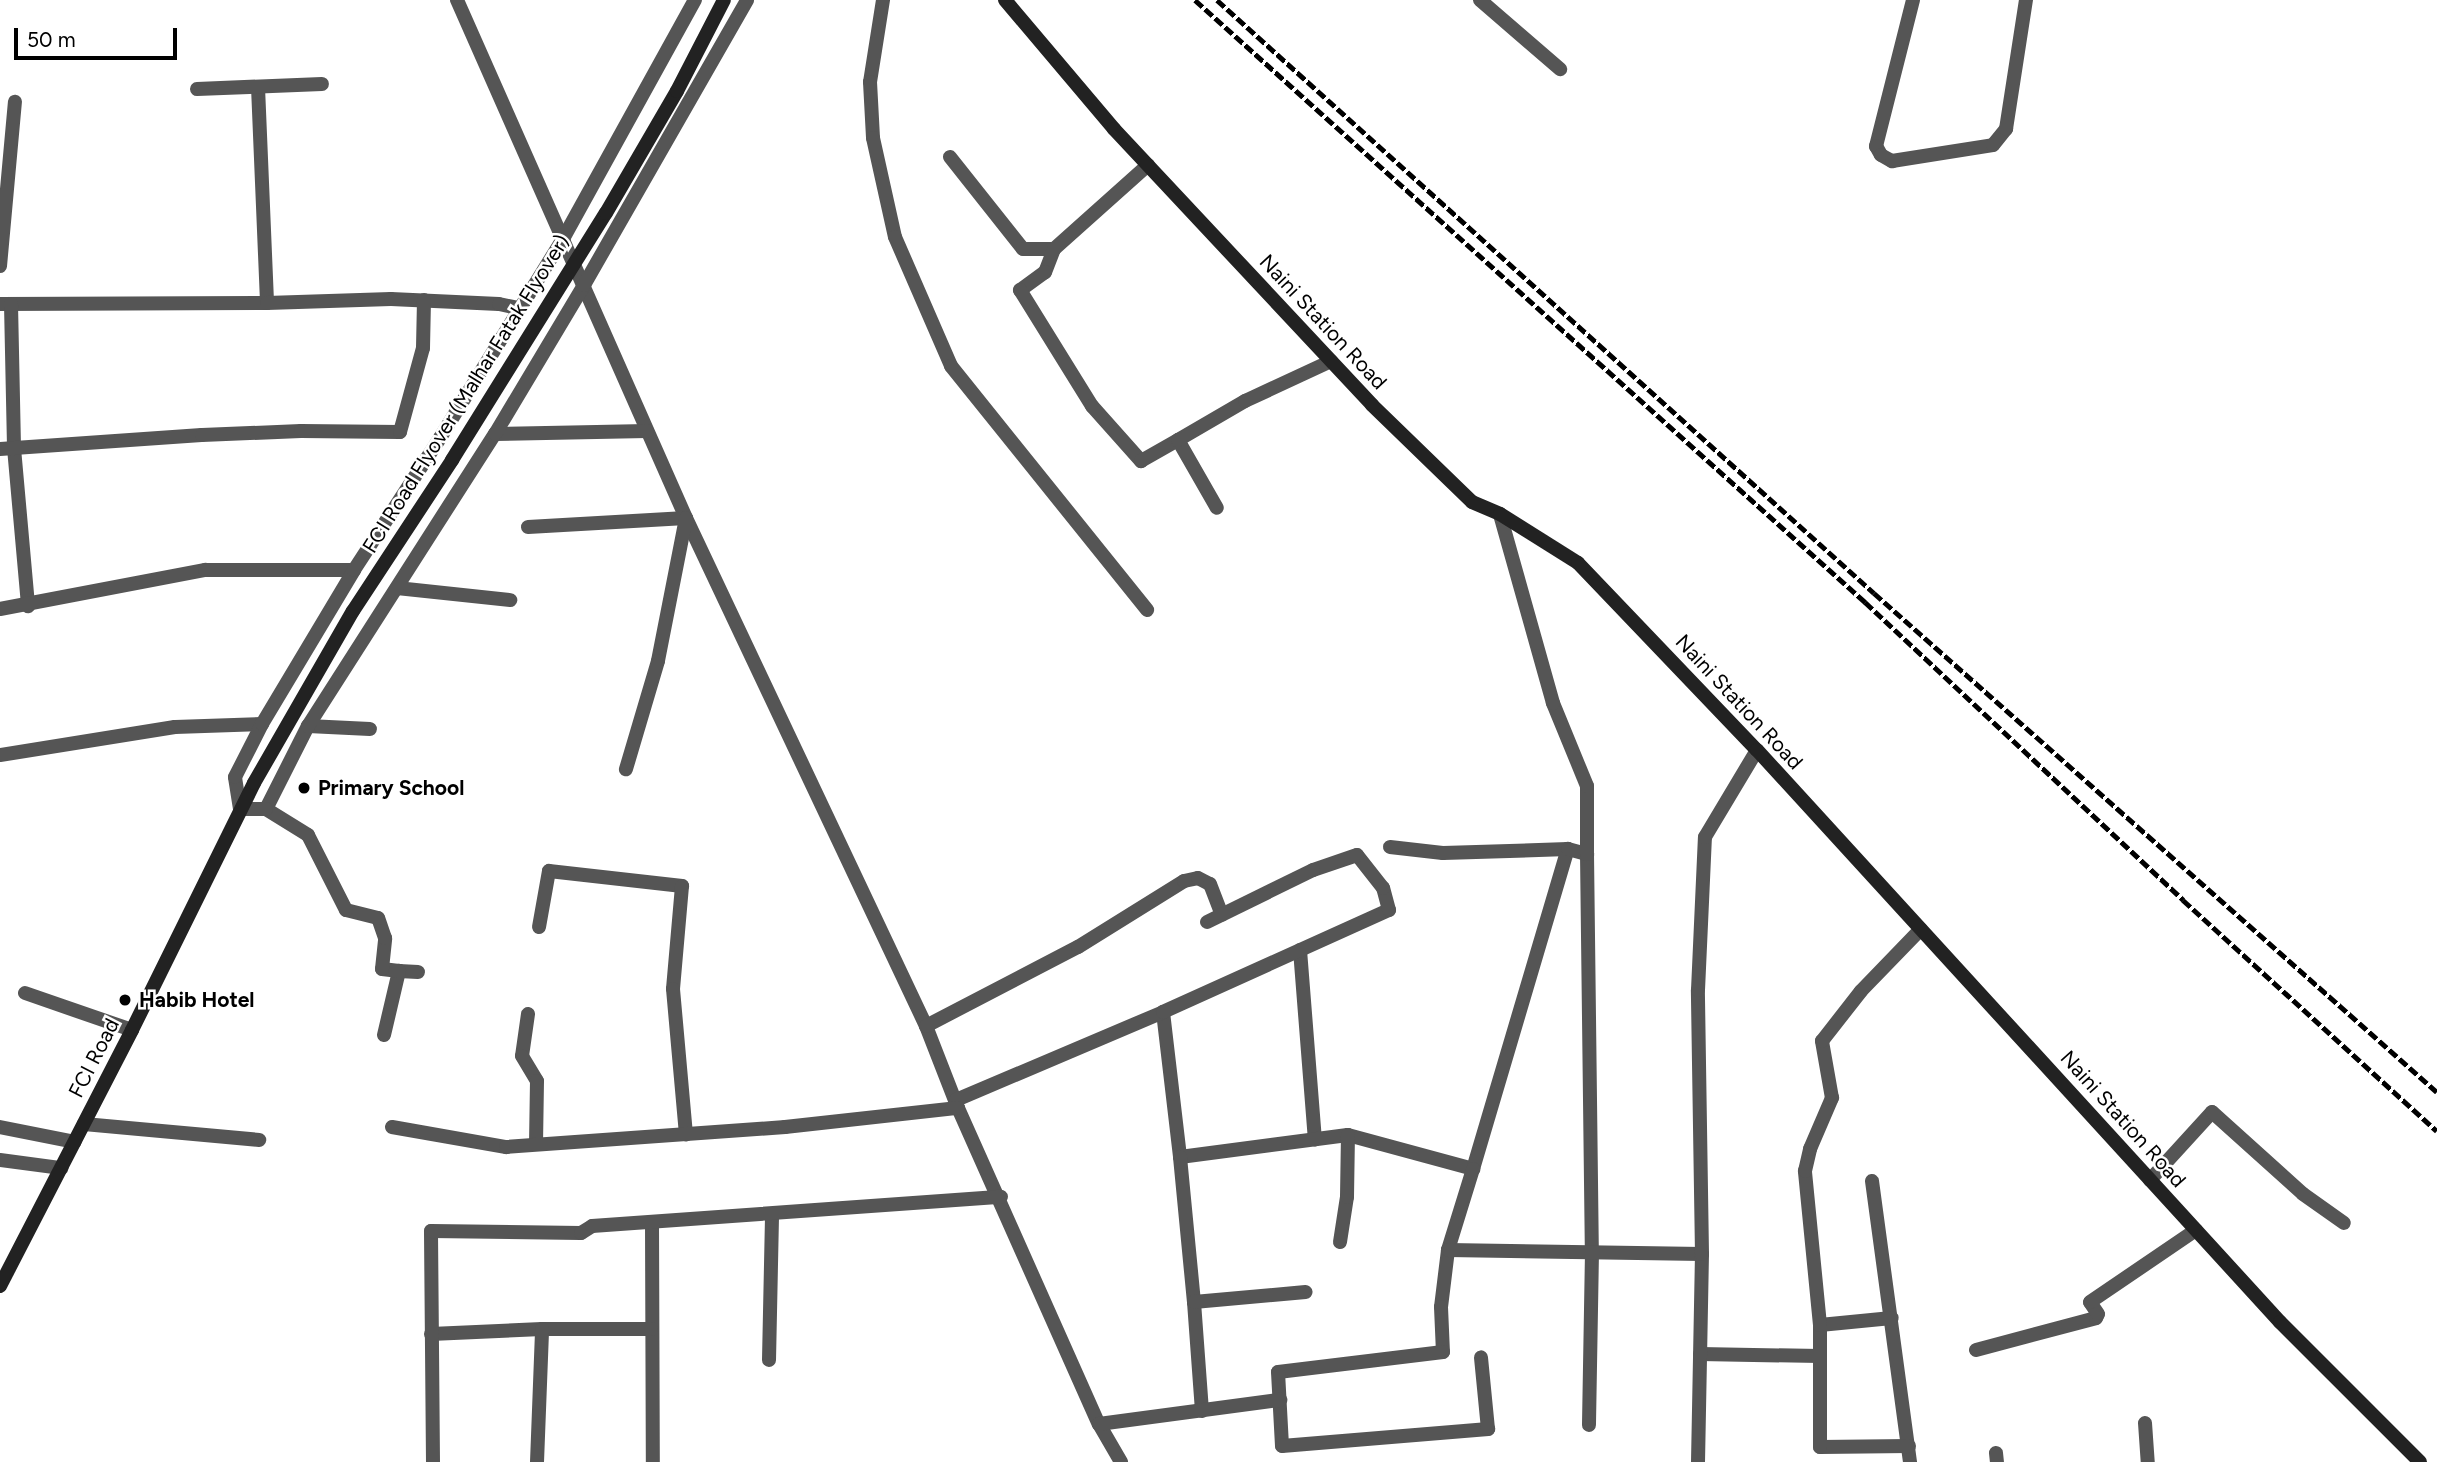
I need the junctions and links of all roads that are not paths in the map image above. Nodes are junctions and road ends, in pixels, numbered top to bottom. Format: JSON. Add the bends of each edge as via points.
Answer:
{"nodes":[{"id":1,"x":457,"y":0,"type":"edge"},
{"id":2,"x":695,"y":0,"type":"edge"},
{"id":3,"x":724,"y":0,"type":"edge"},
{"id":4,"x":747,"y":0,"type":"edge"},
{"id":5,"x":883,"y":0,"type":"edge"},
{"id":6,"x":1005,"y":0,"type":"edge"},
{"id":7,"x":1480,"y":0,"type":"edge"},
{"id":8,"x":1913,"y":0,"type":"edge"},
{"id":9,"x":2026,"y":0,"type":"edge"},
{"id":10,"x":1560,"y":69,"type":"dead end"},
{"id":11,"x":322,"y":84,"type":"dead end"},
{"id":12,"x":258,"y":86,"type":"junction"},
{"id":13,"x":197,"y":89,"type":"dead end"},
{"id":14,"x":15,"y":102,"type":"dead end"},
{"id":15,"x":950,"y":156,"type":"dead end"},
{"id":16,"x":1148,"y":165,"type":"junction"},
{"id":17,"x":564,"y":237,"type":"junction"},
{"id":18,"x":1054,"y":249,"type":"junction"},
{"id":19,"x":0,"y":266,"type":"edge"},
{"id":20,"x":584,"y":285,"type":"junction"},
{"id":21,"x":424,"y":300,"type":"junction"},
{"id":22,"x":267,"y":303,"type":"junction"},
{"id":23,"x":6,"y":304,"type":"edge"},
{"id":24,"x":519,"y":308,"type":"junction"},
{"id":25,"x":1331,"y":361,"type":"junction"},
{"id":26,"x":648,"y":431,"type":"junction"},
{"id":27,"x":495,"y":434,"type":"junction"},
{"id":28,"x":1178,"y":440,"type":"junction"},
{"id":29,"x":7,"y":448,"type":"edge"},
{"id":30,"x":1217,"y":508,"type":"dead end"},
{"id":31,"x":1500,"y":513,"type":"junction"},
{"id":32,"x":686,"y":518,"type":"junction"},
{"id":33,"x":528,"y":527,"type":"dead end"},
{"id":34,"x":354,"y":570,"type":"junction"},
{"id":35,"x":397,"y":588,"type":"junction"},
{"id":36,"x":510,"y":600,"type":"dead end"},
{"id":37,"x":28,"y":606,"type":"junction"},
{"id":38,"x":0,"y":610,"type":"edge"},
{"id":39,"x":1147,"y":610,"type":"dead end"},
{"id":40,"x":262,"y":724,"type":"junction"},
{"id":41,"x":308,"y":726,"type":"junction"},
{"id":42,"x":370,"y":729,"type":"dead end"},
{"id":43,"x":1757,"y":750,"type":"junction"},
{"id":44,"x":0,"y":755,"type":"edge"},
{"id":45,"x":626,"y":769,"type":"dead end"},
{"id":46,"x":240,"y":809,"type":"junction"},
{"id":47,"x":266,"y":809,"type":"junction"},
{"id":48,"x":1391,"y":847,"type":"dead end"},
{"id":49,"x":1568,"y":849,"type":"junction"},
{"id":50,"x":1587,"y":854,"type":"junction"},
{"id":51,"x":1223,"y":915,"type":"junction"},
{"id":52,"x":1208,"y":922,"type":"dead end"},
{"id":53,"x":539,"y":927,"type":"dead end"},
{"id":54,"x":1921,"y":929,"type":"junction"},
{"id":55,"x":1300,"y":950,"type":"junction"},
{"id":56,"x":399,"y":971,"type":"junction"},
{"id":57,"x":418,"y":972,"type":"dead end"},
{"id":58,"x":25,"y":993,"type":"dead end"},
{"id":59,"x":1163,"y":1012,"type":"junction"},
{"id":60,"x":527,"y":1014,"type":"dead end"},
{"id":61,"x":926,"y":1026,"type":"junction"},
{"id":62,"x":132,"y":1030,"type":"junction"},
{"id":63,"x":384,"y":1035,"type":"dead end"},
{"id":64,"x":957,"y":1104,"type":"junction"},
{"id":65,"x":84,"y":1124,"type":"junction"},
{"id":66,"x":0,"y":1127,"type":"edge"},
{"id":67,"x":392,"y":1127,"type":"dead end"},
{"id":68,"x":686,"y":1134,"type":"junction"},
{"id":69,"x":1348,"y":1135,"type":"junction"},
{"id":70,"x":1315,"y":1139,"type":"junction"},
{"id":71,"x":259,"y":1140,"type":"dead end"},
{"id":72,"x":75,"y":1142,"type":"junction"},
{"id":73,"x":536,"y":1144,"type":"junction"},
{"id":74,"x":1180,"y":1157,"type":"junction"},
{"id":75,"x":0,"y":1160,"type":"edge"},
{"id":76,"x":61,"y":1168,"type":"junction"},
{"id":77,"x":1473,"y":1169,"type":"junction"},
{"id":78,"x":2150,"y":1180,"type":"junction"},
{"id":79,"x":1872,"y":1181,"type":"dead end"},
{"id":80,"x":1000,"y":1197,"type":"junction"},
{"id":81,"x":772,"y":1214,"type":"junction"},
{"id":82,"x":652,"y":1223,"type":"junction"},
{"id":83,"x":2344,"y":1223,"type":"dead end"},
{"id":84,"x":2196,"y":1230,"type":"junction"},
{"id":85,"x":1340,"y":1242,"type":"dead end"},
{"id":86,"x":1448,"y":1250,"type":"junction"},
{"id":87,"x":1592,"y":1252,"type":"junction"},
{"id":88,"x":1702,"y":1254,"type":"junction"},
{"id":89,"x":0,"y":1286,"type":"edge"},
{"id":90,"x":1306,"y":1292,"type":"dead end"},
{"id":91,"x":1194,"y":1302,"type":"junction"},
{"id":92,"x":1892,"y":1318,"type":"junction"},
{"id":93,"x":1820,"y":1325,"type":"junction"},
{"id":94,"x":542,"y":1329,"type":"junction"},
{"id":95,"x":651,"y":1329,"type":"junction"},
{"id":96,"x":431,"y":1334,"type":"junction"},
{"id":97,"x":1976,"y":1350,"type":"dead end"},
{"id":98,"x":1700,"y":1354,"type":"junction"},
{"id":99,"x":1820,"y":1356,"type":"junction"},
{"id":100,"x":1481,"y":1357,"type":"dead end"},
{"id":101,"x":769,"y":1360,"type":"dead end"},
{"id":102,"x":1280,"y":1400,"type":"junction"},
{"id":103,"x":1202,"y":1411,"type":"junction"},
{"id":104,"x":2145,"y":1423,"type":"dead end"},
{"id":105,"x":1099,"y":1424,"type":"junction"},
{"id":106,"x":1589,"y":1425,"type":"dead end"},
{"id":107,"x":1909,"y":1446,"type":"junction"},
{"id":108,"x":433,"y":1462,"type":"edge"},
{"id":109,"x":537,"y":1462,"type":"edge"},
{"id":110,"x":653,"y":1462,"type":"edge"},
{"id":111,"x":1121,"y":1462,"type":"edge"},
{"id":112,"x":1698,"y":1462,"type":"edge"},
{"id":113,"x":1910,"y":1462,"type":"edge"},
{"id":114,"x":2148,"y":1462,"type":"edge"},
{"id":115,"x":2420,"y":1462,"type":"edge"}],
"edges":[{"from":1,"to":17,"type":"street"},
{"from":2,"to":17,"type":"street"},
{"from":3,"to":46,"type":"street","name":"FCI Road Flyover (Malhar Fatak Flyover)","bridge":true,"via":[[606,213],[353,611]]},
{"from":4,"to":20,"type":"street"},
{"from":5,"to":39,"type":"street","via":[[870,82],[873,138],[895,237],[951,366]]},
{"from":6,"to":16,"type":"street","name":"Naini Station Road"},
{"from":7,"to":10,"type":"street"},
{"from":8,"to":9,"type":"street","via":[[1876,146],[1892,161],[1993,145],[2006,129]]},
{"from":11,"to":12,"type":"street"},
{"from":12,"to":13,"type":"street"},
{"from":12,"to":22,"type":"street"},
{"from":14,"to":19,"type":"street"},
{"from":15,"to":18,"type":"street","via":[[1023,249]]},
{"from":16,"to":18,"type":"street"},
{"from":16,"to":25,"type":"street","name":"Naini Station Road"},
{"from":17,"to":20,"type":"street"},
{"from":17,"to":24,"type":"street"},
{"from":18,"to":28,"type":"street","via":[[1045,272],[1020,290],[1042,329],[1092,406],[1141,461]]},
{"from":20,"to":26,"type":"street"},
{"from":20,"to":27,"type":"street"},
{"from":21,"to":22,"type":"street"},
{"from":21,"to":24,"type":"street"},
{"from":21,"to":29,"type":"street","via":[[423,348],[400,432],[252,433]]},
{"from":22,"to":23,"type":"street"},
{"from":23,"to":29,"type":"street"},
{"from":24,"to":34,"type":"street"},
{"from":25,"to":28,"type":"street","via":[[1245,401]]},
{"from":25,"to":31,"type":"street","name":"Naini Station Road","via":[[1472,502]]},
{"from":26,"to":27,"type":"street"},
{"from":26,"to":32,"type":"street"},
{"from":27,"to":35,"type":"street"},
{"from":28,"to":30,"type":"street"},
{"from":29,"to":37,"type":"street"},
{"from":31,"to":43,"type":"street","name":"Naini Station Road","via":[[1578,563]]},
{"from":31,"to":50,"type":"street","via":[[1553,703],[1587,786]]},
{"from":32,"to":33,"type":"street"},
{"from":32,"to":45,"type":"street","via":[[659,662]]},
{"from":32,"to":61,"type":"street"},
{"from":34,"to":37,"type":"street","via":[[205,570]]},
{"from":34,"to":40,"type":"street"},
{"from":35,"to":36,"type":"street"},
{"from":35,"to":41,"type":"street"},
{"from":37,"to":38,"type":"street"},
{"from":40,"to":44,"type":"street","via":[[175,727]]},
{"from":40,"to":46,"type":"street","via":[[236,777]]},
{"from":41,"to":42,"type":"street"},
{"from":41,"to":47,"type":"street"},
{"from":43,"to":54,"type":"street","name":"Naini Station Road"},
{"from":43,"to":88,"type":"street","via":[[1705,837],[1698,990]]},
{"from":46,"to":47,"type":"street"},
{"from":46,"to":62,"type":"street","name":"FCI Road"},
{"from":47,"to":56,"type":"street","via":[[308,835],[346,910],[378,918],[385,938],[382,969]]},
{"from":48,"to":49,"type":"street","via":[[1443,853]]},
{"from":49,"to":50,"type":"street"},
{"from":49,"to":77,"type":"street"},
{"from":50,"to":87,"type":"street"},
{"from":51,"to":52,"type":"street"},
{"from":51,"to":55,"type":"street","via":[[1313,870],[1357,855],[1383,888],[1389,910]]},
{"from":51,"to":61,"type":"street","via":[[1210,884],[1198,878],[1184,881],[1078,947]]},
{"from":53,"to":68,"type":"street","via":[[549,872],[682,886],[673,989]]},
{"from":54,"to":78,"type":"street","name":"Naini Station Road"},
{"from":54,"to":93,"type":"street","via":[[1861,991],[1822,1041],[1832,1098],[1805,1171]]},
{"from":55,"to":59,"type":"street"},
{"from":55,"to":70,"type":"street"},
{"from":56,"to":57,"type":"street"},
{"from":56,"to":63,"type":"street"},
{"from":58,"to":62,"type":"street"},
{"from":59,"to":64,"type":"street"},
{"from":59,"to":74,"type":"street"},
{"from":60,"to":73,"type":"street","via":[[522,1056],[537,1081]]},
{"from":61,"to":64,"type":"street"},
{"from":62,"to":65,"type":"street","name":"FCI Road"},
{"from":64,"to":68,"type":"street"},
{"from":64,"to":80,"type":"street"},
{"from":65,"to":71,"type":"street"},
{"from":65,"to":72,"type":"street","name":"FCI Road"},
{"from":66,"to":72,"type":"street"},
{"from":67,"to":73,"type":"street","via":[[506,1147]]},
{"from":68,"to":73,"type":"street"},
{"from":69,"to":70,"type":"street"},
{"from":69,"to":77,"type":"street"},
{"from":69,"to":85,"type":"street","via":[[1348,1197]]},
{"from":70,"to":74,"type":"street"},
{"from":72,"to":76,"type":"street","name":"FCI Road"},
{"from":74,"to":91,"type":"street"},
{"from":75,"to":76,"type":"street"},
{"from":76,"to":89,"type":"street","name":"FCI Road"},
{"from":77,"to":86,"type":"street"},
{"from":78,"to":83,"type":"street","via":[[2212,1112],[2303,1194]]},
{"from":78,"to":84,"type":"street","name":"Naini Station Road"},
{"from":79,"to":92,"type":"street"},
{"from":80,"to":81,"type":"street"},
{"from":80,"to":105,"type":"street"},
{"from":81,"to":82,"type":"street"},
{"from":81,"to":101,"type":"street"},
{"from":82,"to":95,"type":"street"},
{"from":82,"to":96,"type":"street","via":[[592,1226],[581,1233],[431,1231]]},
{"from":84,"to":97,"type":"street","via":[[2090,1302],[2096,1318]]},
{"from":84,"to":115,"type":"street","name":"Naini Station Road"},
{"from":86,"to":87,"type":"street"},
{"from":86,"to":102,"type":"street","via":[[1441,1307],[1443,1352],[1278,1372]]},
{"from":87,"to":88,"type":"street"},
{"from":87,"to":106,"type":"street"},
{"from":88,"to":98,"type":"street"},
{"from":90,"to":91,"type":"street"},
{"from":91,"to":103,"type":"street"},
{"from":92,"to":93,"type":"street"},
{"from":92,"to":107,"type":"street"},
{"from":93,"to":99,"type":"street"},
{"from":94,"to":95,"type":"street"},
{"from":94,"to":96,"type":"street"},
{"from":94,"to":109,"type":"street"},
{"from":95,"to":110,"type":"street"},
{"from":96,"to":108,"type":"street"},
{"from":98,"to":99,"type":"street"},
{"from":98,"to":112,"type":"street"},
{"from":99,"to":107,"type":"street","via":[[1820,1447]]},
{"from":100,"to":102,"type":"street","via":[[1488,1429],[1282,1446]]},
{"from":102,"to":103,"type":"street"},
{"from":103,"to":105,"type":"street"},
{"from":104,"to":114,"type":"street"},
{"from":105,"to":111,"type":"street"},
{"from":107,"to":113,"type":"street"}]}
